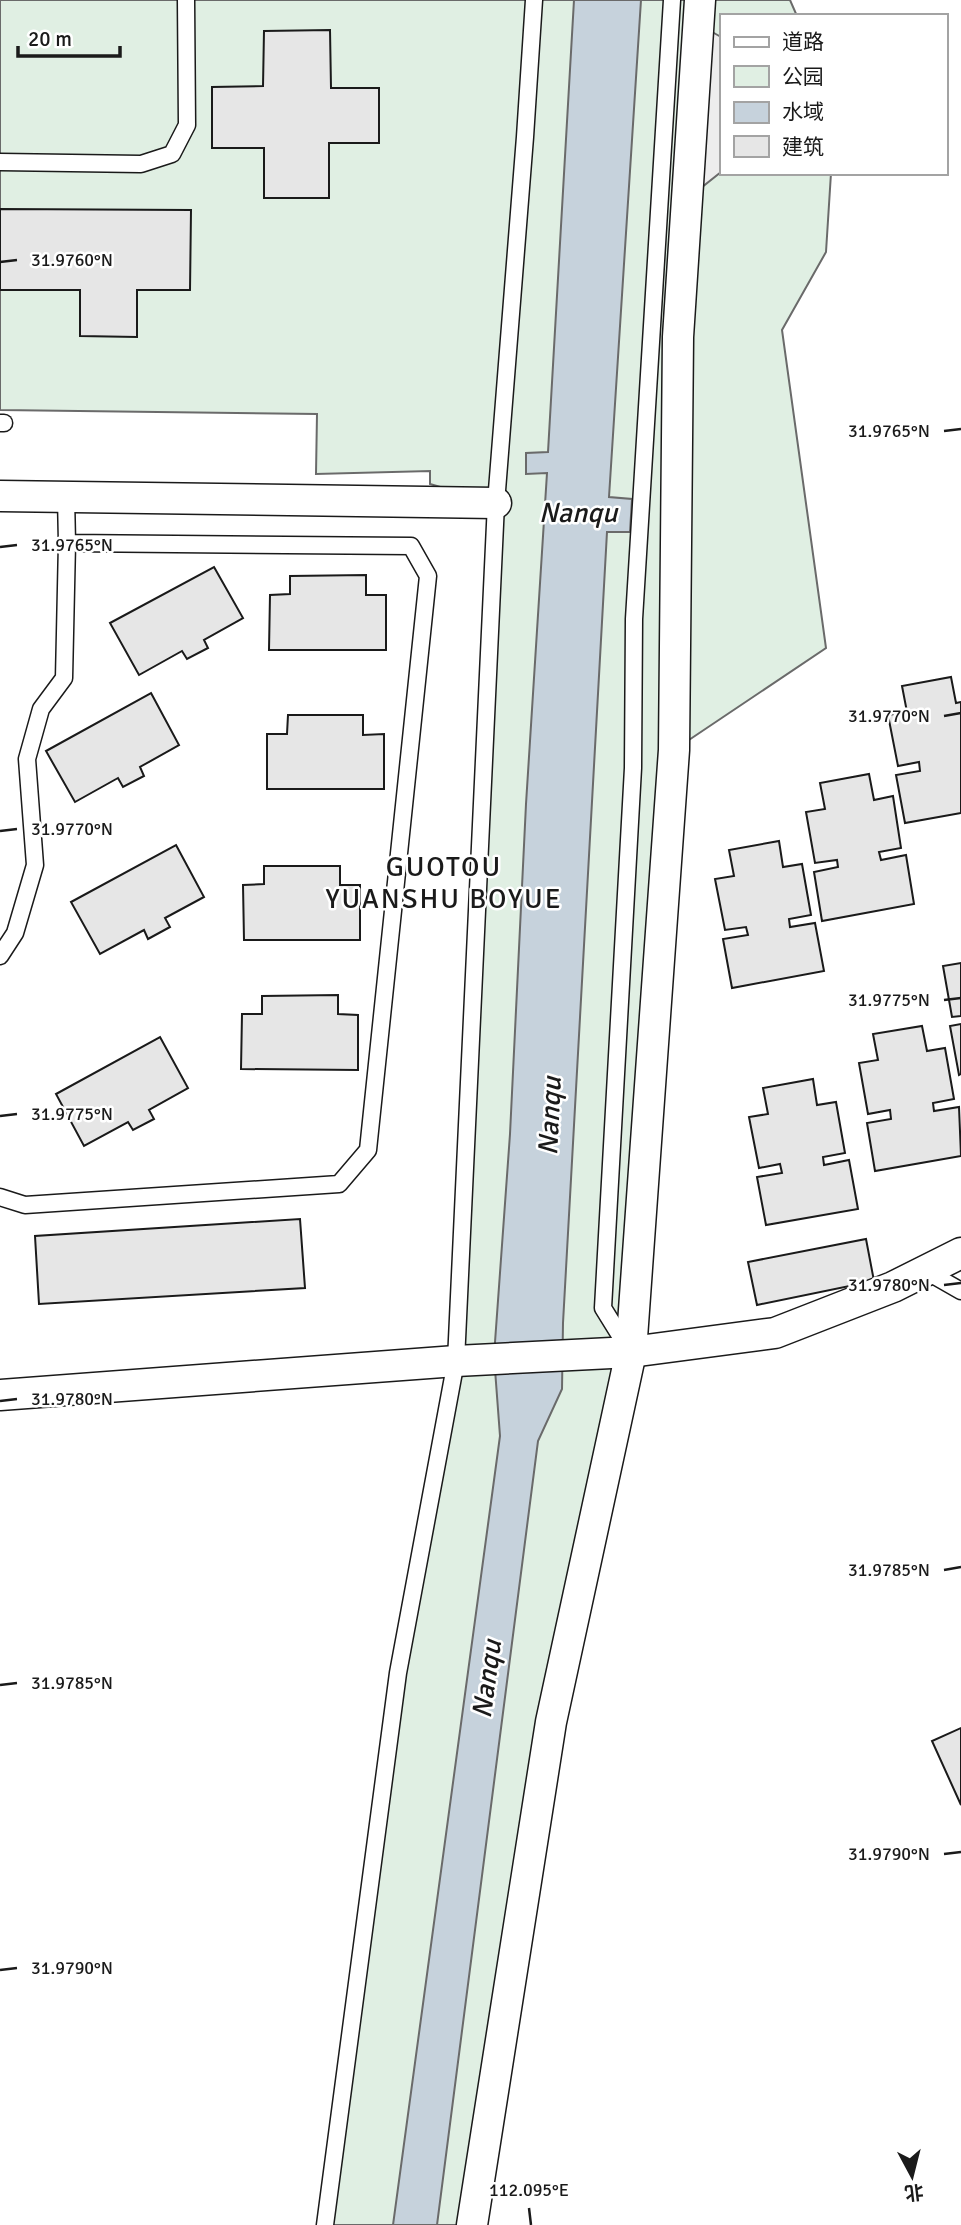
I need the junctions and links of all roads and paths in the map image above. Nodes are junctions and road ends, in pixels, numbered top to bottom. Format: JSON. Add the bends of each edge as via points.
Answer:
{"nodes":[{"id":1,"x":186,"y":0,"type":"edge"},
{"id":2,"x":534,"y":0,"type":"edge"},
{"id":3,"x":673,"y":0,"type":"edge"},
{"id":4,"x":700,"y":0,"type":"edge"},
{"id":5,"x":0,"y":162,"type":"edge"},
{"id":6,"x":0,"y":496,"type":"edge"},
{"id":7,"x":66,"y":497,"type":"junction"},
{"id":8,"x":495,"y":503,"type":"junction"},
{"id":9,"x":66,"y":543,"type":"junction"},
{"id":10,"x":0,"y":956,"type":"edge"},
{"id":11,"x":0,"y":1196,"type":"edge"},
{"id":12,"x":961,"y":1254,"type":"edge"},
{"id":13,"x":926,"y":1271,"type":"junction"},
{"id":14,"x":961,"y":1291,"type":"edge"},
{"id":15,"x":631,"y":1352,"type":"junction"},
{"id":16,"x":456,"y":1361,"type":"junction"},
{"id":17,"x":0,"y":1395,"type":"edge"},
{"id":18,"x":325,"y":2225,"type":"edge"},
{"id":19,"x":472,"y":2225,"type":"edge"}],
"edges":[{"from":1,"to":5,"type":"lane","via":[[187,125],[172,154],[141,164]]},
{"from":2,"to":8,"type":"lane"},
{"from":3,"to":15,"type":"lane","via":[[634,619],[633,768],[603,1308]]},
{"from":4,"to":15,"type":"street","via":[[678,337],[674,750]]},
{"from":6,"to":7,"type":"street"},
{"from":7,"to":8,"type":"street"},
{"from":7,"to":9,"type":"lane"},
{"from":8,"to":16,"type":"lane"},
{"from":9,"to":10,"type":"lane","via":[[64,678],[41,709],[27,759],[35,865],[15,933]]},
{"from":9,"to":11,"type":"lane","via":[[411,546],[428,576],[368,1150],[340,1184],[25,1205]]},
{"from":12,"to":13,"type":"street"},
{"from":13,"to":14,"type":"lane"},
{"from":13,"to":15,"type":"street","via":[[775,1334]]},
{"from":15,"to":16,"type":"street"},
{"from":15,"to":19,"type":"street","via":[[551,1722]]},
{"from":16,"to":17,"type":"street"},
{"from":16,"to":18,"type":"lane","via":[[398,1673]]}]}
